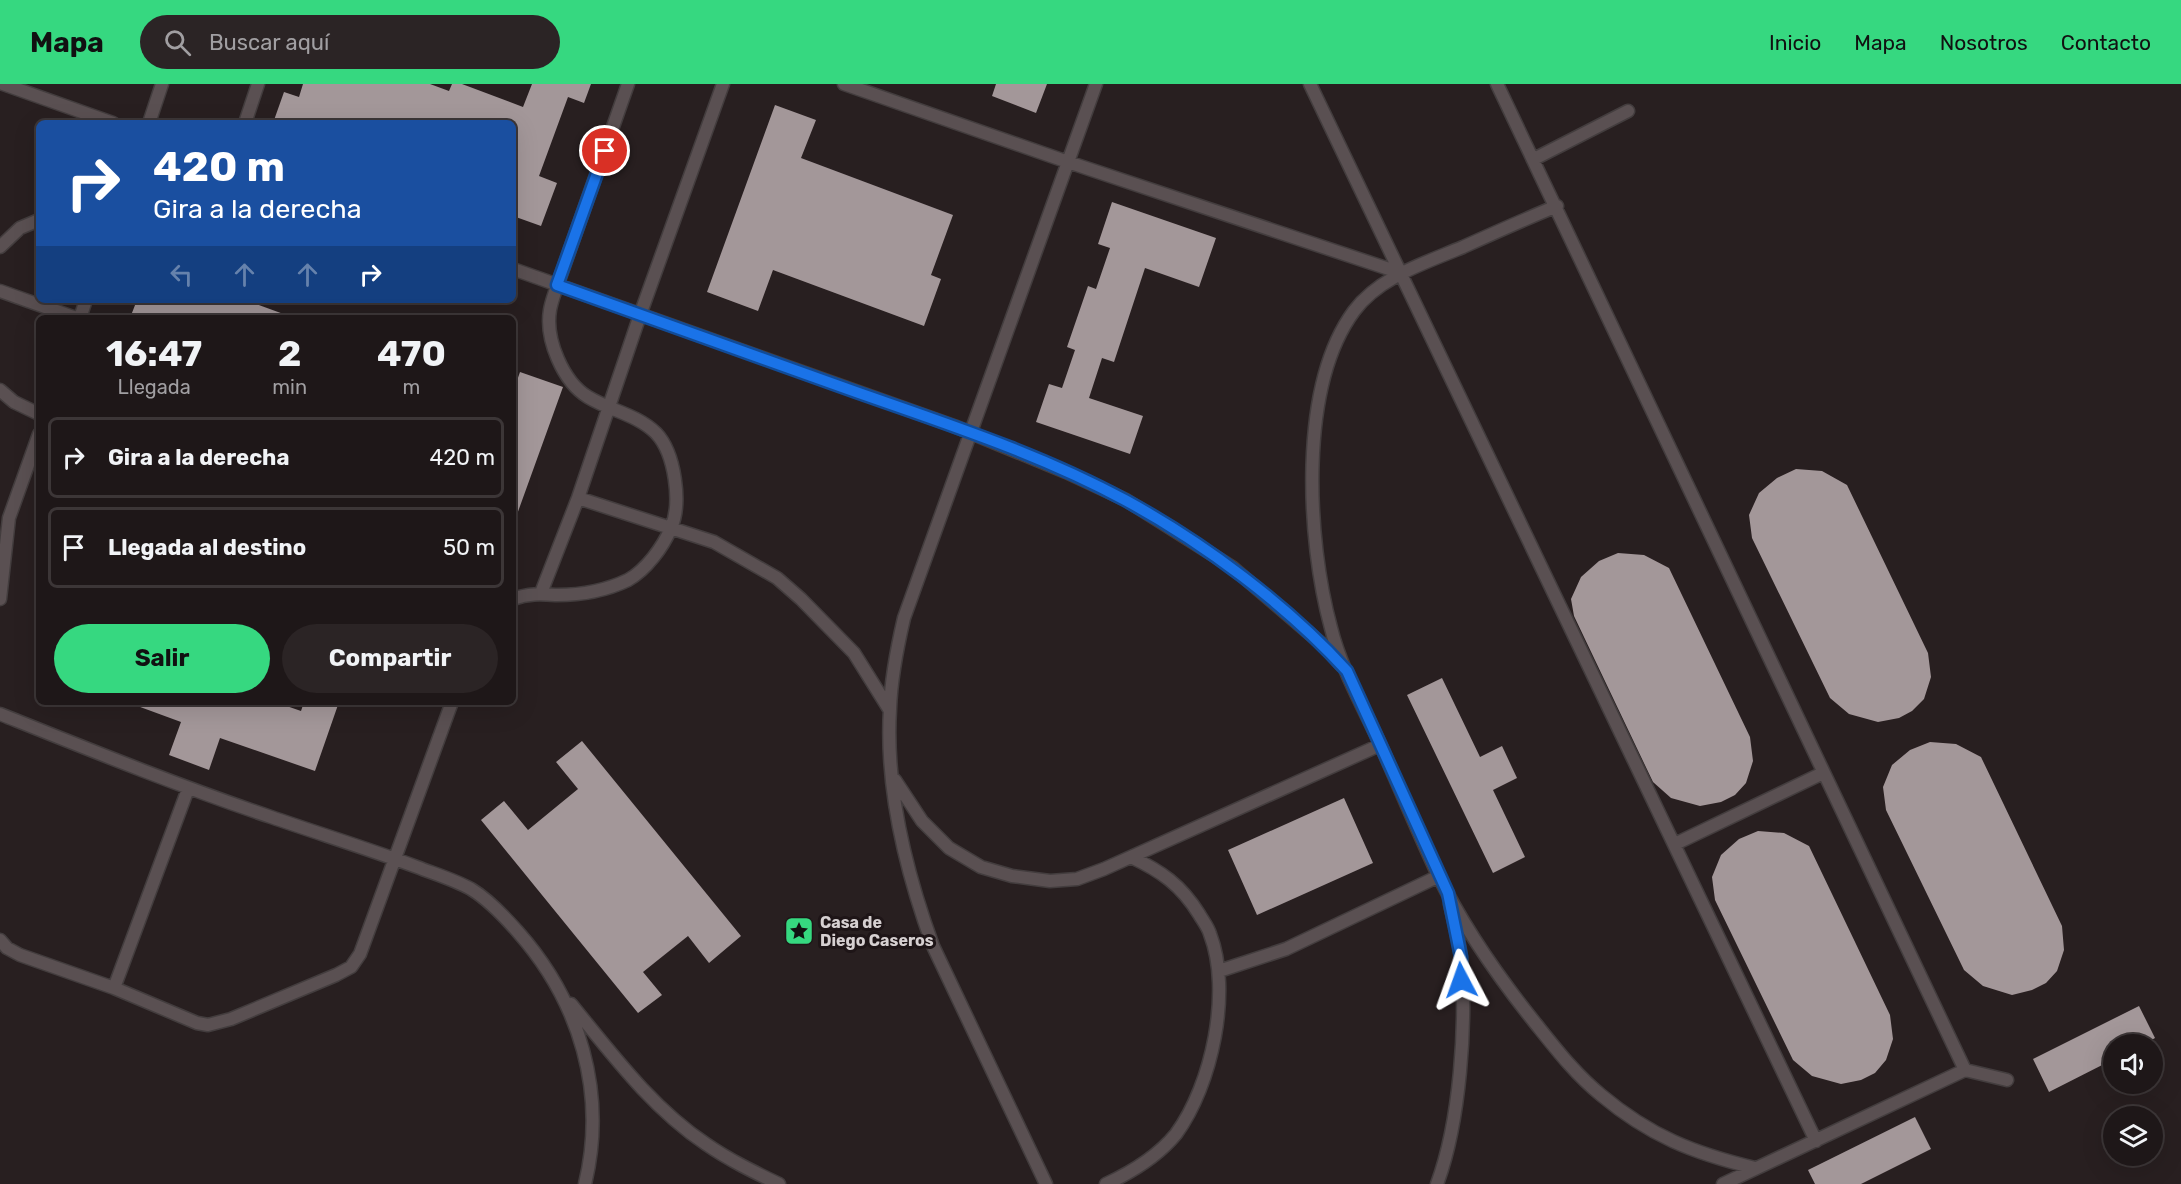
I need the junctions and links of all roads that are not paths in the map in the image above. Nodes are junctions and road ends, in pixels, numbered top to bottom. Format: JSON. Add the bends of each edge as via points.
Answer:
{"nodes":[{"id":1,"x":3,"y":84,"type":"edge"},
{"id":2,"x":162,"y":84,"type":"edge"},
{"id":3,"x":258,"y":84,"type":"edge"},
{"id":4,"x":628,"y":84,"type":"edge"},
{"id":5,"x":723,"y":84,"type":"edge"},
{"id":6,"x":844,"y":84,"type":"edge"},
{"id":7,"x":1096,"y":84,"type":"edge"},
{"id":8,"x":1310,"y":84,"type":"edge"},
{"id":9,"x":1497,"y":84,"type":"edge"},
{"id":10,"x":1628,"y":111,"type":"dead end"},
{"id":11,"x":105,"y":120,"type":"edge"},
{"id":12,"x":150,"y":120,"type":"edge"},
{"id":13,"x":246,"y":120,"type":"edge"},
{"id":14,"x":1534,"y":159,"type":"junction"},
{"id":15,"x":1068,"y":162,"type":"junction"},
{"id":16,"x":1557,"y":206,"type":"junction"},
{"id":17,"x":36,"y":221,"type":"edge"},
{"id":18,"x":0,"y":247,"type":"edge"},
{"id":19,"x":516,"y":269,"type":"edge"},
{"id":20,"x":1401,"y":273,"type":"junction"},
{"id":21,"x":557,"y":285,"type":"junction"},
{"id":22,"x":0,"y":291,"type":"edge"},
{"id":23,"x":69,"y":315,"type":"edge"},
{"id":24,"x":640,"y":315,"type":"junction"},
{"id":25,"x":0,"y":390,"type":"edge"},
{"id":26,"x":609,"y":406,"type":"junction"},
{"id":27,"x":36,"y":413,"type":"edge"},
{"id":28,"x":972,"y":433,"type":"junction"},
{"id":29,"x":36,"y":442,"type":"edge"},
{"id":30,"x":578,"y":498,"type":"junction"},
{"id":31,"x":672,"y":527,"type":"junction"},
{"id":32,"x":541,"y":593,"type":"junction"},
{"id":33,"x":516,"y":598,"type":"edge"},
{"id":34,"x":0,"y":599,"type":"edge"},
{"id":35,"x":1347,"y":671,"type":"junction"},
{"id":36,"x":451,"y":705,"type":"edge"},
{"id":37,"x":890,"y":709,"type":"junction"},
{"id":38,"x":0,"y":714,"type":"edge"},
{"id":39,"x":1380,"y":745,"type":"junction"},
{"id":40,"x":1823,"y":773,"type":"junction"},
{"id":41,"x":892,"y":776,"type":"junction"},
{"id":42,"x":188,"y":789,"type":"junction"},
{"id":43,"x":1675,"y":844,"type":"junction"},
{"id":44,"x":1131,"y":857,"type":"junction"},
{"id":45,"x":394,"y":858,"type":"junction"},
{"id":46,"x":1439,"y":876,"type":"junction"},
{"id":47,"x":1448,"y":893,"type":"junction"},
{"id":48,"x":0,"y":940,"type":"edge"},
{"id":49,"x":1219,"y":971,"type":"junction"},
{"id":50,"x":556,"y":985,"type":"junction"},
{"id":51,"x":114,"y":988,"type":"junction"},
{"id":52,"x":1965,"y":1070,"type":"junction"},
{"id":53,"x":2007,"y":1080,"type":"dead end"},
{"id":54,"x":1816,"y":1141,"type":"junction"},
{"id":55,"x":1755,"y":1168,"type":"junction"},
{"id":56,"x":585,"y":1184,"type":"edge"},
{"id":57,"x":779,"y":1184,"type":"edge"},
{"id":58,"x":1046,"y":1184,"type":"edge"},
{"id":59,"x":1106,"y":1184,"type":"edge"},
{"id":60,"x":1437,"y":1184,"type":"edge"},
{"id":61,"x":1723,"y":1184,"type":"edge"}],
"edges":[{"from":1,"to":11,"type":"lane"},
{"from":2,"to":12,"type":"lane"},
{"from":3,"to":13,"type":"lane"},
{"from":4,"to":21,"type":"lane"},
{"from":5,"to":24,"type":"lane"},
{"from":6,"to":15,"type":"lane"},
{"from":7,"to":15,"type":"lane"},
{"from":8,"to":20,"type":"lane"},
{"from":9,"to":14,"type":"lane"},
{"from":10,"to":14,"type":"lane"},
{"from":14,"to":16,"type":"lane"},
{"from":15,"to":20,"type":"lane"},
{"from":15,"to":28,"type":"lane"},
{"from":16,"to":20,"type":"lane"},
{"from":16,"to":40,"type":"lane"},
{"from":17,"to":18,"type":"lane","via":[[20,228]]},
{"from":19,"to":21,"type":"lane"},
{"from":20,"to":35,"type":"lane","via":[[1364,298],[1352,313],[1336,341],[1317,412],[1312,467],[1316,547],[1331,630]]},
{"from":20,"to":43,"type":"lane"},
{"from":21,"to":24,"type":"lane"},
{"from":21,"to":26,"type":"lane","via":[[549,311],[553,347],[568,379],[579,391]]},
{"from":22,"to":23,"type":"lane"},
{"from":24,"to":26,"type":"lane"},
{"from":24,"to":28,"type":"lane"},
{"from":25,"to":27,"type":"lane"},
{"from":26,"to":30,"type":"lane"},
{"from":26,"to":31,"type":"lane","via":[[640,420],[658,435],[669,456],[676,492]]},
{"from":28,"to":35,"type":"lane","via":[[1126,500],[1232,567],[1323,645]]},
{"from":28,"to":37,"type":"lane","via":[[904,618]]},
{"from":29,"to":34,"type":"lane","via":[[9,518]]},
{"from":30,"to":31,"type":"lane"},
{"from":30,"to":32,"type":"lane"},
{"from":31,"to":32,"type":"lane","via":[[649,561],[631,578],[606,590],[583,594]]},
{"from":31,"to":37,"type":"lane","via":[[714,542],[769,573],[793,592],[854,653]]},
{"from":32,"to":33,"type":"lane"},
{"from":35,"to":39,"type":"lane"},
{"from":36,"to":45,"type":"lane"},
{"from":37,"to":41,"type":"lane"},
{"from":38,"to":42,"type":"lane"},
{"from":39,"to":44,"type":"lane"},
{"from":39,"to":46,"type":"lane"},
{"from":40,"to":43,"type":"lane"},
{"from":40,"to":52,"type":"lane"},
{"from":41,"to":44,"type":"lane","via":[[922,821],[949,848],[981,867],[1050,881],[1077,879]]},
{"from":41,"to":58,"type":"lane","via":[[909,872],[933,946]]},
{"from":42,"to":45,"type":"lane"},
{"from":42,"to":51,"type":"lane"},
{"from":43,"to":54,"type":"lane"},
{"from":44,"to":49,"type":"lane","via":[[1177,885],[1190,900],[1210,932]]},
{"from":45,"to":50,"type":"lane","via":[[471,889],[492,904],[531,947]]},
{"from":45,"to":51,"type":"lane","via":[[360,954],[351,967],[336,975],[208,1025]]},
{"from":46,"to":47,"type":"lane"},
{"from":46,"to":49,"type":"lane","via":[[1287,949]]},
{"from":47,"to":55,"type":"lane","via":[[1513,995],[1561,1055],[1599,1094],[1664,1138],[1719,1160]]},
{"from":47,"to":60,"type":"lane","via":[[1461,957],[1462,1027],[1453,1121]]},
{"from":48,"to":51,"type":"lane","via":[[20,954]]},
{"from":49,"to":59,"type":"lane","via":[[1215,1038],[1191,1108],[1175,1134],[1154,1156]]},
{"from":50,"to":56,"type":"lane","via":[[584,1049],[590,1086],[594,1117]]},
{"from":50,"to":57,"type":"lane","via":[[626,1071],[676,1122],[728,1158]]},
{"from":52,"to":53,"type":"lane"},
{"from":52,"to":54,"type":"lane"},
{"from":54,"to":55,"type":"lane"},
{"from":55,"to":61,"type":"lane"}]}
